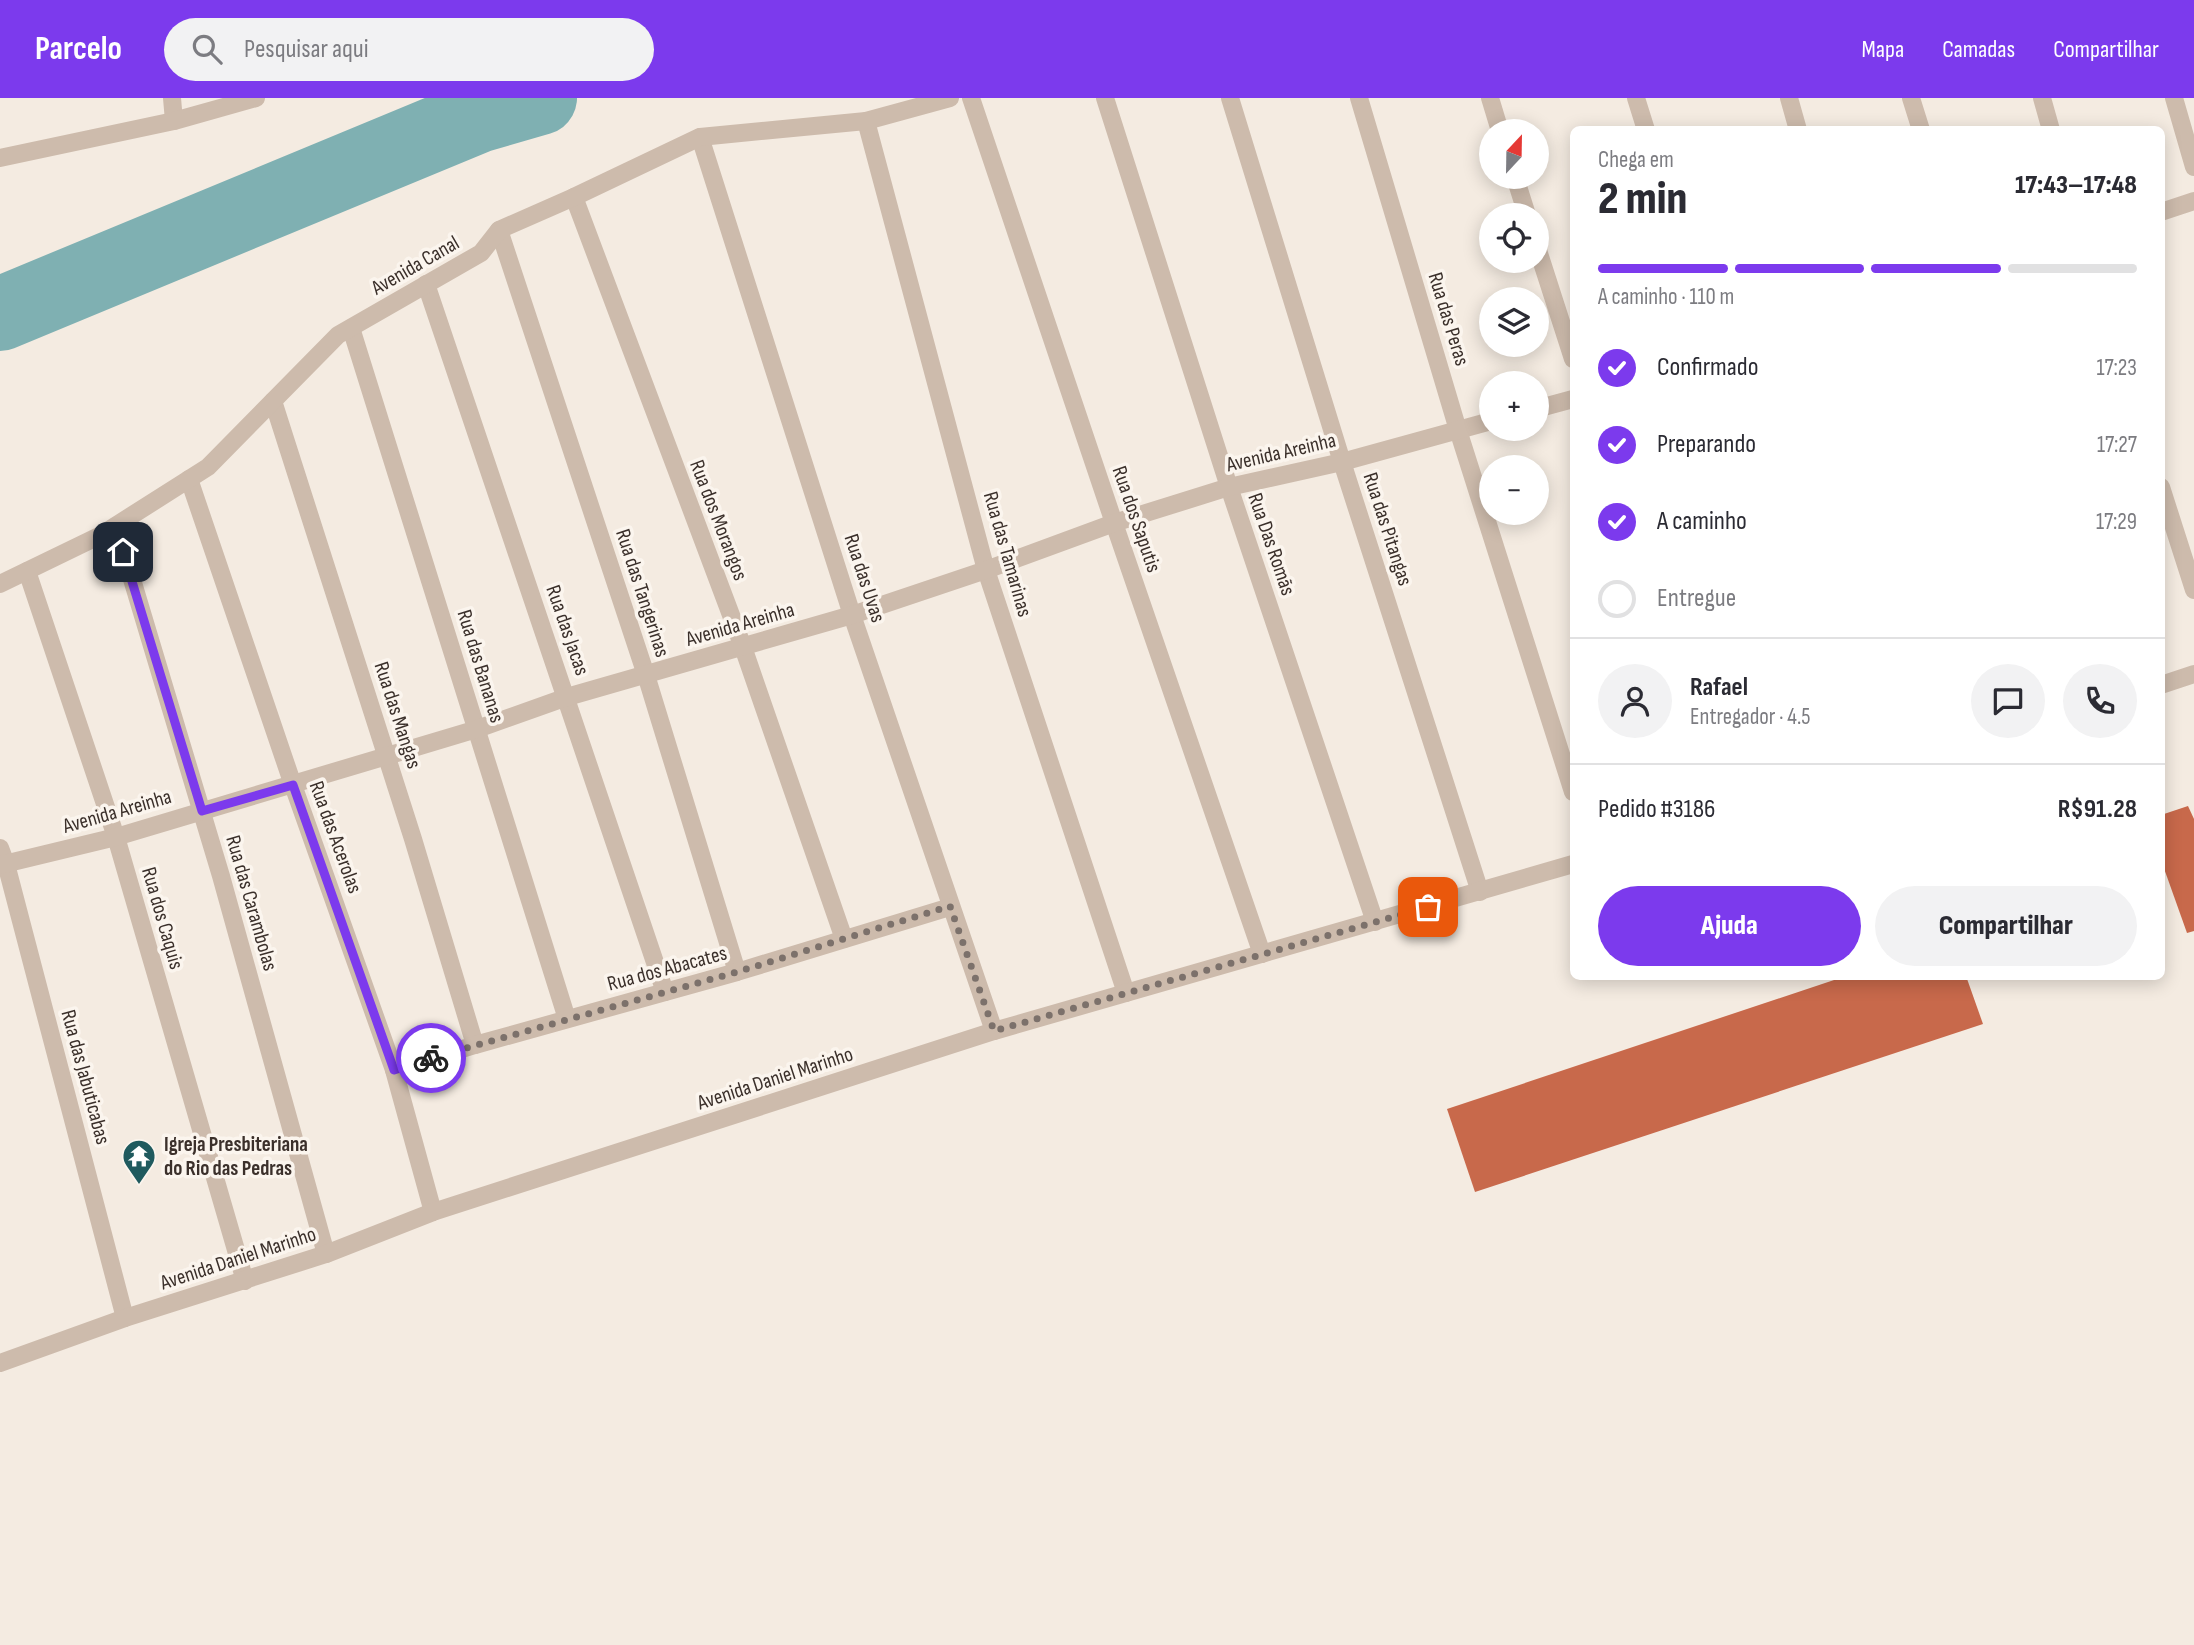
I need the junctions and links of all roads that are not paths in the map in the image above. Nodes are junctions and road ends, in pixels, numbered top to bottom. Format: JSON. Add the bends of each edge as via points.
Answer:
{"nodes":[{"id":1,"x":172,"y":98,"type":"edge"},
{"id":2,"x":256,"y":98,"type":"edge"},
{"id":3,"x":950,"y":98,"type":"edge"},
{"id":4,"x":971,"y":98,"type":"edge"},
{"id":5,"x":1105,"y":98,"type":"edge"},
{"id":6,"x":1230,"y":98,"type":"edge"},
{"id":7,"x":1359,"y":98,"type":"edge"},
{"id":8,"x":1490,"y":98,"type":"edge"},
{"id":9,"x":1636,"y":98,"type":"edge"},
{"id":10,"x":1789,"y":98,"type":"edge"},
{"id":11,"x":1911,"y":98,"type":"edge"},
{"id":12,"x":2042,"y":98,"type":"edge"},
{"id":13,"x":2174,"y":98,"type":"edge"},
{"id":14,"x":1496,"y":119,"type":"edge"},
{"id":15,"x":174,"y":121,"type":"junction"},
{"id":16,"x":866,"y":121,"type":"junction"},
{"id":17,"x":1645,"y":126,"type":"edge"},
{"id":18,"x":1797,"y":126,"type":"edge"},
{"id":19,"x":1920,"y":126,"type":"edge"},
{"id":20,"x":2050,"y":126,"type":"edge"},
{"id":21,"x":700,"y":137,"type":"junction"},
{"id":22,"x":0,"y":158,"type":"edge"},
{"id":23,"x":2194,"y":167,"type":"edge"},
{"id":24,"x":574,"y":197,"type":"junction"},
{"id":25,"x":2194,"y":201,"type":"edge"},
{"id":26,"x":2165,"y":211,"type":"edge"},
{"id":27,"x":499,"y":230,"type":"junction"},
{"id":28,"x":1545,"y":273,"type":"edge"},
{"id":29,"x":426,"y":284,"type":"junction"},
{"id":30,"x":351,"y":328,"type":"junction"},
{"id":31,"x":1570,"y":350,"type":"edge"},
{"id":32,"x":1570,"y":400,"type":"edge"},
{"id":33,"x":273,"y":401,"type":"junction"},
{"id":34,"x":1549,"y":405,"type":"edge"},
{"id":35,"x":1479,"y":424,"type":"edge"},
{"id":36,"x":1458,"y":430,"type":"junction"},
{"id":37,"x":1342,"y":462,"type":"junction"},
{"id":38,"x":190,"y":479,"type":"junction"},
{"id":39,"x":1229,"y":487,"type":"junction"},
{"id":40,"x":2165,"y":499,"type":"edge"},
{"id":41,"x":1114,"y":523,"type":"junction"},
{"id":42,"x":116,"y":526,"type":"junction"},
{"id":43,"x":27,"y":570,"type":"junction"},
{"id":44,"x":986,"y":570,"type":"junction"},
{"id":45,"x":0,"y":584,"type":"edge"},
{"id":46,"x":2194,"y":590,"type":"edge"},
{"id":47,"x":852,"y":615,"type":"junction"},
{"id":48,"x":743,"y":646,"type":"junction"},
{"id":49,"x":2194,"y":674,"type":"edge"},
{"id":50,"x":646,"y":675,"type":"junction"},
{"id":51,"x":2165,"y":684,"type":"edge"},
{"id":52,"x":567,"y":697,"type":"junction"},
{"id":53,"x":477,"y":729,"type":"junction"},
{"id":54,"x":387,"y":756,"type":"junction"},
{"id":55,"x":1570,"y":784,"type":"edge"},
{"id":56,"x":293,"y":785,"type":"junction"},
{"id":57,"x":202,"y":811,"type":"junction"},
{"id":58,"x":116,"y":837,"type":"junction"},
{"id":59,"x":2,"y":859,"type":"edge"},
{"id":60,"x":1570,"y":865,"type":"edge"},
{"id":61,"x":1480,"y":892,"type":"junction"},
{"id":62,"x":950,"y":906,"type":"junction"},
{"id":63,"x":1376,"y":922,"type":"junction"},
{"id":64,"x":844,"y":939,"type":"junction"},
{"id":65,"x":1262,"y":954,"type":"junction"},
{"id":66,"x":737,"y":972,"type":"junction"},
{"id":67,"x":665,"y":992,"type":"junction"},
{"id":68,"x":1126,"y":993,"type":"junction"},
{"id":69,"x":567,"y":1019,"type":"junction"},
{"id":70,"x":994,"y":1031,"type":"junction"},
{"id":71,"x":475,"y":1045,"type":"junction"},
{"id":72,"x":394,"y":1070,"type":"junction"},
{"id":73,"x":433,"y":1212,"type":"junction"},
{"id":74,"x":326,"y":1254,"type":"junction"},
{"id":75,"x":245,"y":1280,"type":"junction"},
{"id":76,"x":125,"y":1318,"type":"junction"},
{"id":77,"x":0,"y":1363,"type":"edge"}],
"edges":[{"from":1,"to":15,"type":"street"},
{"from":2,"to":15,"type":"street"},
{"from":3,"to":16,"type":"street","name":"Avenida Canal"},
{"from":4,"to":41,"type":"street","name":"Rua dos Saputis"},
{"from":5,"to":39,"type":"street","name":"Rua Das Romãs"},
{"from":6,"to":37,"type":"street","name":"Rua das Pitangas"},
{"from":7,"to":36,"type":"street","name":"Rua das Peras"},
{"from":8,"to":14,"type":"street"},
{"from":9,"to":17,"type":"street"},
{"from":10,"to":18,"type":"street"},
{"from":11,"to":19,"type":"street"},
{"from":12,"to":20,"type":"street"},
{"from":13,"to":23,"type":"street"},
{"from":15,"to":22,"type":"street"},
{"from":16,"to":21,"type":"street","name":"Avenida Canal"},
{"from":16,"to":44,"type":"street","name":"Rua das Tamarinas"},
{"from":21,"to":24,"type":"street","name":"Avenida Canal"},
{"from":21,"to":47,"type":"street","name":"Rua das Uvas"},
{"from":24,"to":27,"type":"street","name":"Avenida Canal"},
{"from":24,"to":48,"type":"street","name":"Rua dos Morangos"},
{"from":25,"to":26,"type":"street"},
{"from":27,"to":29,"type":"street","name":"Avenida Canal","via":[[481,253]]},
{"from":27,"to":50,"type":"street","name":"Rua das Tangerinas"},
{"from":28,"to":31,"type":"street"},
{"from":29,"to":30,"type":"street","name":"Avenida Canal"},
{"from":29,"to":52,"type":"street","name":"Rua das Jacas"},
{"from":30,"to":33,"type":"street","name":"Avenida Canal","via":[[338,335]]},
{"from":30,"to":53,"type":"street","name":"Rua das Bananas"},
{"from":32,"to":34,"type":"street"},
{"from":33,"to":38,"type":"street","name":"Avenida Canal","via":[[208,467]]},
{"from":33,"to":54,"type":"street","name":"Rua das Mangas"},
{"from":35,"to":36,"type":"street","name":"Avenida Areinha"},
{"from":36,"to":37,"type":"street","name":"Avenida Areinha"},
{"from":36,"to":55,"type":"street","name":"Rua das Peras"},
{"from":37,"to":39,"type":"street","name":"Avenida Areinha"},
{"from":37,"to":61,"type":"street","name":"Rua das Pitangas"},
{"from":38,"to":42,"type":"street","name":"Avenida Canal"},
{"from":38,"to":56,"type":"street","name":"Rua das Acerolas"},
{"from":39,"to":41,"type":"street","name":"Avenida Areinha"},
{"from":39,"to":63,"type":"street","name":"Rua Das Romãs"},
{"from":40,"to":46,"type":"street"},
{"from":41,"to":44,"type":"street","name":"Avenida Areinha"},
{"from":41,"to":65,"type":"street","name":"Rua dos Saputis"},
{"from":42,"to":43,"type":"street","name":"Avenida Canal"},
{"from":42,"to":57,"type":"street","name":"Rua das Carambolas"},
{"from":43,"to":45,"type":"street","name":"Avenida Canal"},
{"from":43,"to":58,"type":"street","name":"Rua dos Caquis"},
{"from":44,"to":47,"type":"street","name":"Avenida Areinha"},
{"from":44,"to":68,"type":"street","name":"Rua das Tamarinas"},
{"from":47,"to":48,"type":"street","name":"Avenida Areinha"},
{"from":47,"to":62,"type":"street","name":"Rua das Uvas"},
{"from":48,"to":50,"type":"street","name":"Avenida Areinha"},
{"from":48,"to":64,"type":"street","name":"Rua dos Morangos"},
{"from":49,"to":51,"type":"street"},
{"from":50,"to":52,"type":"street","name":"Avenida Areinha"},
{"from":50,"to":66,"type":"street","name":"Rua das Tangerinas"},
{"from":52,"to":53,"type":"street","name":"Avenida Areinha"},
{"from":52,"to":67,"type":"street","name":"Rua das Jacas"},
{"from":53,"to":54,"type":"street","name":"Avenida Areinha"},
{"from":53,"to":69,"type":"street","name":"Rua das Bananas"},
{"from":54,"to":56,"type":"street","name":"Avenida Areinha"},
{"from":54,"to":71,"type":"street","name":"Rua das Mangas"},
{"from":56,"to":57,"type":"street","name":"Avenida Areinha"},
{"from":56,"to":72,"type":"street","name":"Rua das Acerolas"},
{"from":57,"to":58,"type":"street","name":"Avenida Areinha"},
{"from":57,"to":74,"type":"street","name":"Rua das Carambolas"},
{"from":58,"to":59,"type":"street","name":"Avenida Areinha"},
{"from":58,"to":75,"type":"street","name":"Rua dos Caquis"},
{"from":59,"to":76,"type":"street","name":"Rua das Jabuticabas"},
{"from":60,"to":61,"type":"street","name":"Avenida Daniel Marinho"},
{"from":61,"to":63,"type":"street","name":"Avenida Daniel Marinho"},
{"from":62,"to":64,"type":"street","name":"Rua dos Abacates"},
{"from":62,"to":70,"type":"street","name":"Rua das Uvas"},
{"from":63,"to":65,"type":"street","name":"Avenida Daniel Marinho"},
{"from":64,"to":66,"type":"street","name":"Rua dos Abacates"},
{"from":65,"to":68,"type":"street","name":"Avenida Daniel Marinho"},
{"from":66,"to":67,"type":"street","name":"Rua dos Abacates"},
{"from":67,"to":69,"type":"street","name":"Rua dos Abacates"},
{"from":68,"to":70,"type":"street","name":"Avenida Daniel Marinho"},
{"from":69,"to":71,"type":"street","name":"Rua dos Abacates"},
{"from":70,"to":73,"type":"street","name":"Avenida Daniel Marinho"},
{"from":71,"to":72,"type":"street","name":"Rua dos Abacates"},
{"from":72,"to":73,"type":"street","name":"Rua das Acerolas"},
{"from":73,"to":74,"type":"street","name":"Avenida Daniel Marinho"},
{"from":74,"to":75,"type":"street","name":"Avenida Daniel Marinho"},
{"from":75,"to":76,"type":"street","name":"Avenida Daniel Marinho"},
{"from":76,"to":77,"type":"street","name":"Avenida Daniel Marinho"}]}
